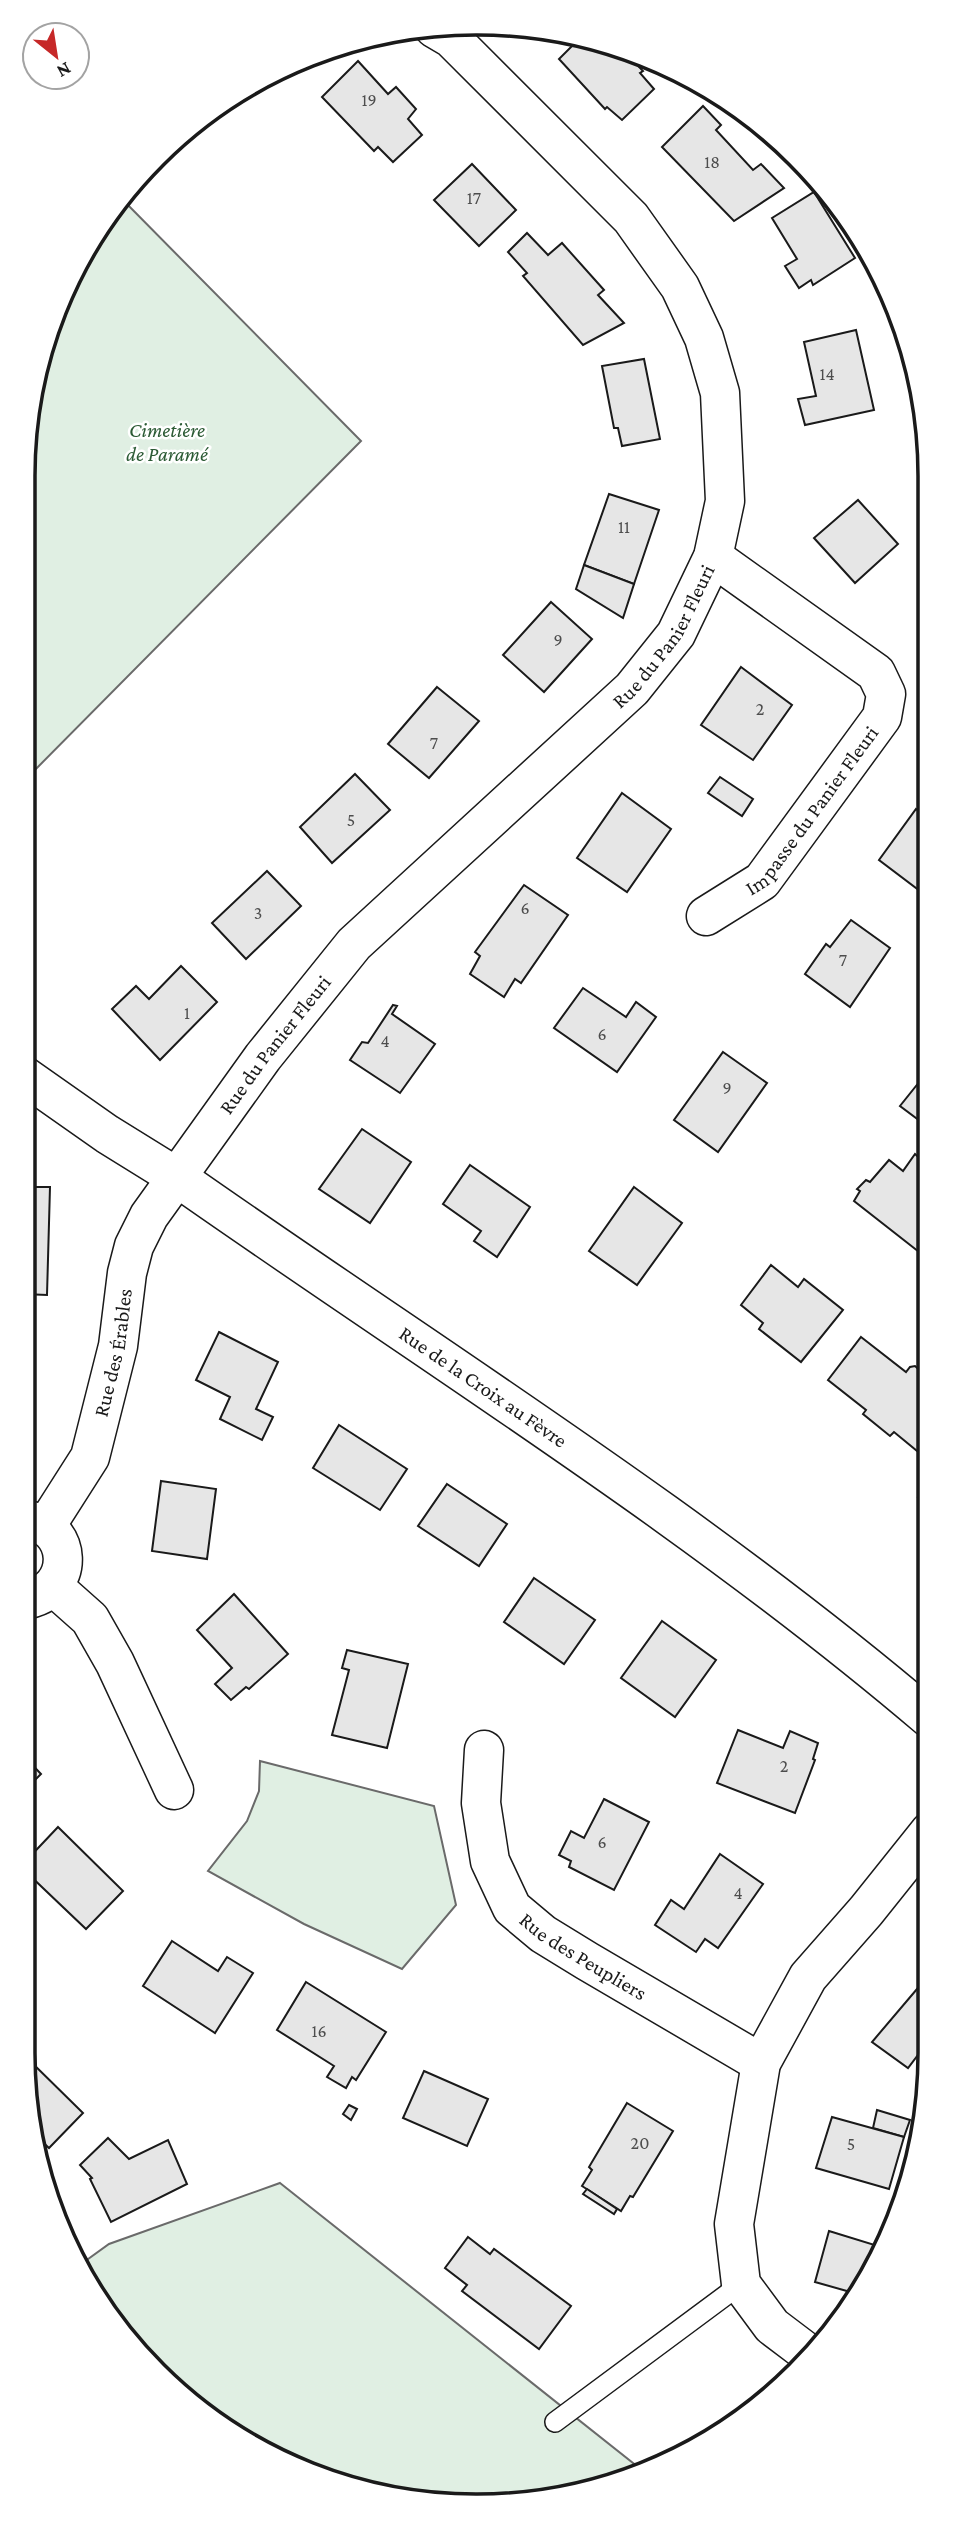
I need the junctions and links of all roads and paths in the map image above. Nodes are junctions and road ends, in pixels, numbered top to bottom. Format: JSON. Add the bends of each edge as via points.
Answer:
{"nodes":[{"id":1,"x":448,"y":36,"type":"edge"},
{"id":2,"x":713,"y":557,"type":"junction"},
{"id":3,"x":706,"y":916,"type":"dead end"},
{"id":4,"x":35,"y":1083,"type":"edge"},
{"id":5,"x":178,"y":1178,"type":"junction"},
{"id":6,"x":35,"y":1523,"type":"edge"},
{"id":7,"x":38,"y":1594,"type":"edge"},
{"id":8,"x":918,"y":1709,"type":"edge"},
{"id":9,"x":484,"y":1750,"type":"dead end"},
{"id":10,"x":174,"y":1790,"type":"dead end"},
{"id":11,"x":918,"y":1846,"type":"edge"},
{"id":12,"x":761,"y":2063,"type":"junction"},
{"id":13,"x":741,"y":2284,"type":"junction"},
{"id":14,"x":803,"y":2349,"type":"edge"},
{"id":15,"x":555,"y":2422,"type":"dead end"}],
"edges":[{"from":1,"to":2,"type":"street","name":"Rue du Panier Fleuri","via":[[631,218],[680,287],[705,338],[720,393],[725,501]]},
{"from":2,"to":3,"type":"street","name":"Impasse du Panier Fleuri","via":[[876,674],[886,694],[882,717],[762,881]]},
{"from":2,"to":5,"type":"street","name":"Rue du Panier Fleuri","via":[[676,634],[632,689],[354,944],[263,1057]]},
{"from":4,"to":5,"type":"street","name":"Rue de la Croix au Fèvre"},
{"from":5,"to":6,"type":"street","name":"Rue des Érables","via":[[134,1245],[118,1346],[90,1457]]},
{"from":5,"to":8,"type":"street","name":"Rue de la Croix au Fèvre","via":[[703,1540]]},
{"from":6,"to":7,"type":"street","via":[[61,1545],[64,1567]]},
{"from":7,"to":10,"type":"street","via":[[90,1619]]},
{"from":9,"to":12,"type":"street","name":"Rue des Peupliers","via":[[481,1803],[490,1861],[512,1908],[542,1934]]},
{"from":11,"to":12,"type":"street","via":[[808,1977]]},
{"from":12,"to":13,"type":"street","via":[[734,2224]]},
{"from":13,"to":14,"type":"street","via":[[772,2326]]},
{"from":13,"to":15,"type":"lane"}]}
